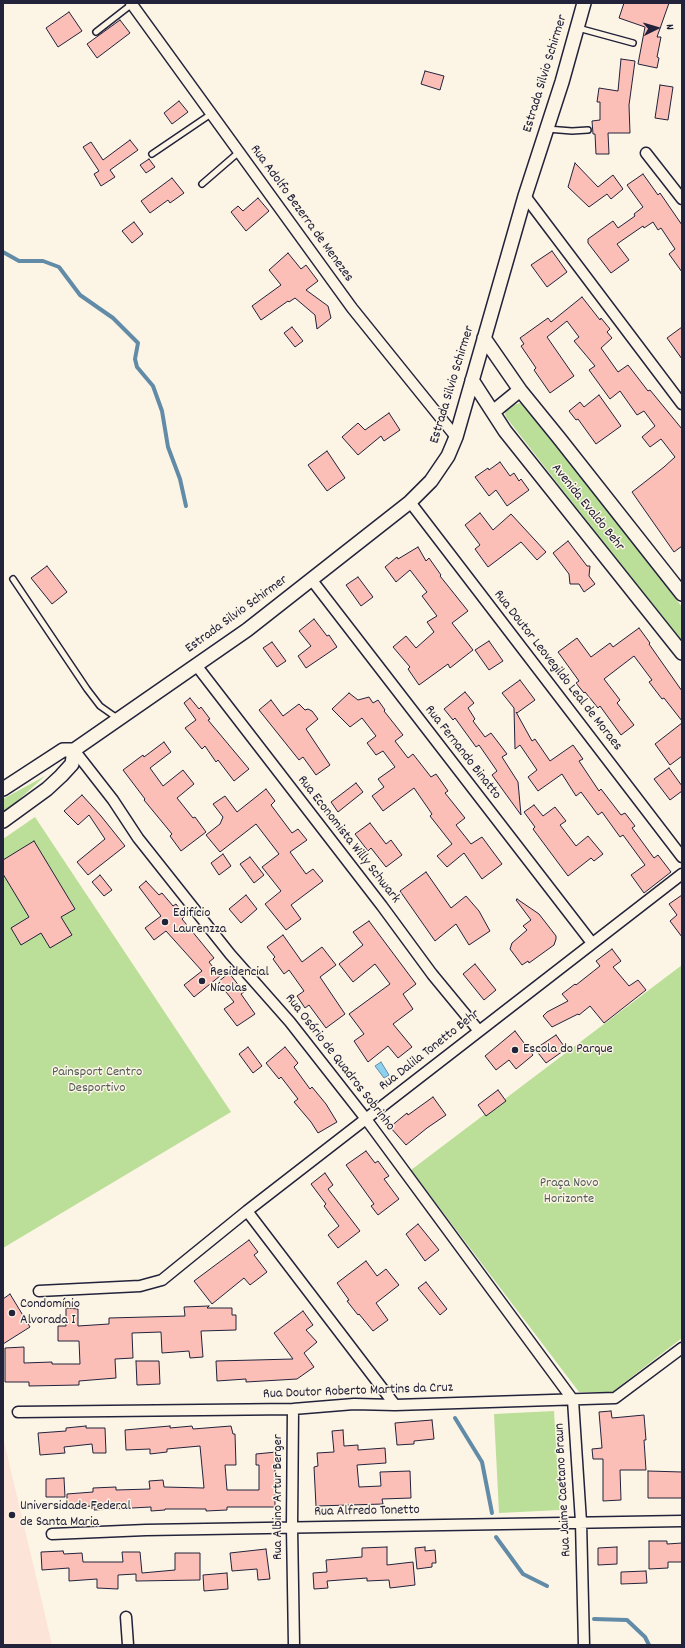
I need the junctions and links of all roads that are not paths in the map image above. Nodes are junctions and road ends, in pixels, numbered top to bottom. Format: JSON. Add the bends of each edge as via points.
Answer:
{"nodes":[{"id":1,"x":584,"y":3,"type":"edge"},
{"id":2,"x":131,"y":4,"type":"edge"},
{"id":3,"x":578,"y":28,"type":"junction"},
{"id":4,"x":96,"y":32,"type":"dead end"},
{"id":5,"x":633,"y":43,"type":"dead end"},
{"id":6,"x":211,"y":114,"type":"junction"},
{"id":7,"x":547,"y":129,"type":"junction"},
{"id":8,"x":588,"y":130,"type":"dead end"},
{"id":9,"x":239,"y":152,"type":"junction"},
{"id":10,"x":152,"y":154,"type":"dead end"},
{"id":11,"x":646,"y":154,"type":"dead end"},
{"id":12,"x":202,"y":184,"type":"dead end"},
{"id":13,"x":525,"y":196,"type":"junction"},
{"id":14,"x":682,"y":199,"type":"edge"},
{"id":15,"x":484,"y":338,"type":"junction"},
{"id":16,"x":472,"y":380,"type":"junction"},
{"id":17,"x":520,"y":390,"type":"junction"},
{"id":18,"x":682,"y":404,"type":"edge"},
{"id":19,"x":493,"y":412,"type":"junction"},
{"id":20,"x":456,"y":437,"type":"junction"},
{"id":21,"x":410,"y":502,"type":"junction"},
{"id":22,"x":13,"y":579,"type":"dead end"},
{"id":23,"x":311,"y":580,"type":"junction"},
{"id":24,"x":682,"y":594,"type":"edge"},
{"id":25,"x":682,"y":653,"type":"edge"},
{"id":26,"x":196,"y":665,"type":"junction"},
{"id":27,"x":118,"y":720,"type":"junction"},
{"id":28,"x":74,"y":750,"type":"junction"},
{"id":29,"x":3,"y":789,"type":"edge"},
{"id":30,"x":3,"y":821,"type":"edge"},
{"id":31,"x":682,"y":857,"type":"edge"},
{"id":32,"x":682,"y":874,"type":"edge"},
{"id":33,"x":592,"y":943,"type":"junction"},
{"id":34,"x":479,"y":1031,"type":"junction"},
{"id":35,"x":366,"y":1119,"type":"junction"},
{"id":36,"x":247,"y":1212,"type":"junction"},
{"id":37,"x":39,"y":1291,"type":"dead end"},
{"id":38,"x":682,"y":1348,"type":"edge"},
{"id":39,"x":573,"y":1400,"type":"junction"},
{"id":40,"x":395,"y":1405,"type":"junction"},
{"id":41,"x":293,"y":1409,"type":"junction"},
{"id":42,"x":18,"y":1412,"type":"dead end"},
{"id":43,"x":682,"y":1521,"type":"edge"},
{"id":44,"x":581,"y":1522,"type":"junction"},
{"id":45,"x":292,"y":1527,"type":"junction"},
{"id":46,"x":52,"y":1534,"type":"dead end"},
{"id":47,"x":126,"y":1617,"type":"dead end"},
{"id":48,"x":128,"y":1645,"type":"edge"},
{"id":49,"x":294,"y":1645,"type":"edge"},
{"id":50,"x":584,"y":1645,"type":"edge"}],
"edges":[{"from":1,"to":3,"type":"street","name":"Estrada Silvio Schirmer"},
{"from":2,"to":4,"type":"lane"},
{"from":2,"to":6,"type":"street","name":"Rua Adolfo Bezerra de Menezes"},
{"from":3,"to":5,"type":"lane"},
{"from":3,"to":7,"type":"street","name":"Estrada Silvio Schirmer"},
{"from":6,"to":9,"type":"street","name":"Rua Adolfo Bezerra de Menezes"},
{"from":6,"to":10,"type":"lane"},
{"from":7,"to":8,"type":"lane"},
{"from":7,"to":13,"type":"street","name":"Estrada Silvio Schirmer"},
{"from":9,"to":12,"type":"lane"},
{"from":9,"to":20,"type":"street","name":"Rua Adolfo Bezerra de Menezes","via":[[352,308]]},
{"from":11,"to":14,"type":"street"},
{"from":13,"to":15,"type":"street","name":"Estrada Silvio Schirmer"},
{"from":13,"to":18,"type":"street"},
{"from":15,"to":16,"type":"street","name":"Estrada Silvio Schirmer"},
{"from":15,"to":17,"type":"street","name":"Avenida Evaldo Behr"},
{"from":16,"to":19,"type":"street","name":"Avenida Evaldo Behr"},
{"from":16,"to":20,"type":"street","name":"Estrada Silvio Schirmer"},
{"from":17,"to":19,"type":"street"},
{"from":17,"to":24,"type":"street","name":"Avenida Evaldo Behr"},
{"from":19,"to":25,"type":"street","name":"Avenida Evaldo Behr"},
{"from":20,"to":21,"type":"street","name":"Estrada Silvio Schirmer","via":[[448,456],[431,481]]},
{"from":21,"to":23,"type":"street","name":"Estrada Silvio Schirmer"},
{"from":21,"to":31,"type":"street","name":"Rua Doutor Leovegildo Leal de Moraes"},
{"from":22,"to":27,"type":"lane","via":[[87,689],[100,706]]},
{"from":23,"to":26,"type":"street","name":"Estrada Silvio Schirmer","via":[[247,630]]},
{"from":23,"to":33,"type":"street","name":"Rua Fernando Binatto"},
{"from":26,"to":27,"type":"street","name":"Estrada Silvio Schirmer"},
{"from":26,"to":34,"type":"street","name":"Rua Economista Willy Schwark","via":[[432,974]]},
{"from":27,"to":28,"type":"street","name":"Estrada Silvio Schirmer"},
{"from":28,"to":29,"type":"street","name":"Estrada Silvio Schirmer","via":[[63,750]]},
{"from":28,"to":30,"type":"street","via":[[72,764],[52,785]]},
{"from":28,"to":35,"type":"street","name":"Rua Osório de Quadros Sobrinho","via":[[113,800],[138,838],[230,954],[290,1022]]},
{"from":32,"to":33,"type":"street","name":"Rua Dalila Tonetto Behr"},
{"from":33,"to":34,"type":"street","name":"Rua Dalila Tonetto Behr"},
{"from":34,"to":35,"type":"street","name":"Rua Dalila Tonetto Behr"},
{"from":35,"to":36,"type":"street","name":"Rua Dalila Tonetto Behr"},
{"from":35,"to":39,"type":"street","name":"Rua Osório de Quadros Sobrinho"},
{"from":36,"to":37,"type":"street","name":"Rua Dalila Tonetto Behr","via":[[157,1282],[140,1286]]},
{"from":36,"to":40,"type":"street"},
{"from":38,"to":39,"type":"street","name":"Rua Doutor Roberto Martins da Cruz","via":[[615,1398]]},
{"from":39,"to":40,"type":"street","name":"Rua Doutor Roberto Martins da Cruz"},
{"from":39,"to":44,"type":"street","name":"Rua Jaime Caetano Braun"},
{"from":40,"to":41,"type":"street","name":"Rua Doutor Roberto Martins da Cruz","via":[[354,1404]]},
{"from":41,"to":42,"type":"street","name":"Rua Doutor Roberto Martins da Cruz"},
{"from":41,"to":45,"type":"street","name":"Rua Albino Artur Berger"},
{"from":43,"to":44,"type":"street","name":"Rua Alfredo Tonetto"},
{"from":44,"to":45,"type":"street","name":"Rua Alfredo Tonetto"},
{"from":44,"to":50,"type":"street","name":"Rua Jaime Caetano Braun"},
{"from":45,"to":46,"type":"street","name":"Rua Alfredo Tonetto"},
{"from":45,"to":49,"type":"street","name":"Rua Albino Artur Berger"},
{"from":47,"to":48,"type":"street"}]}
